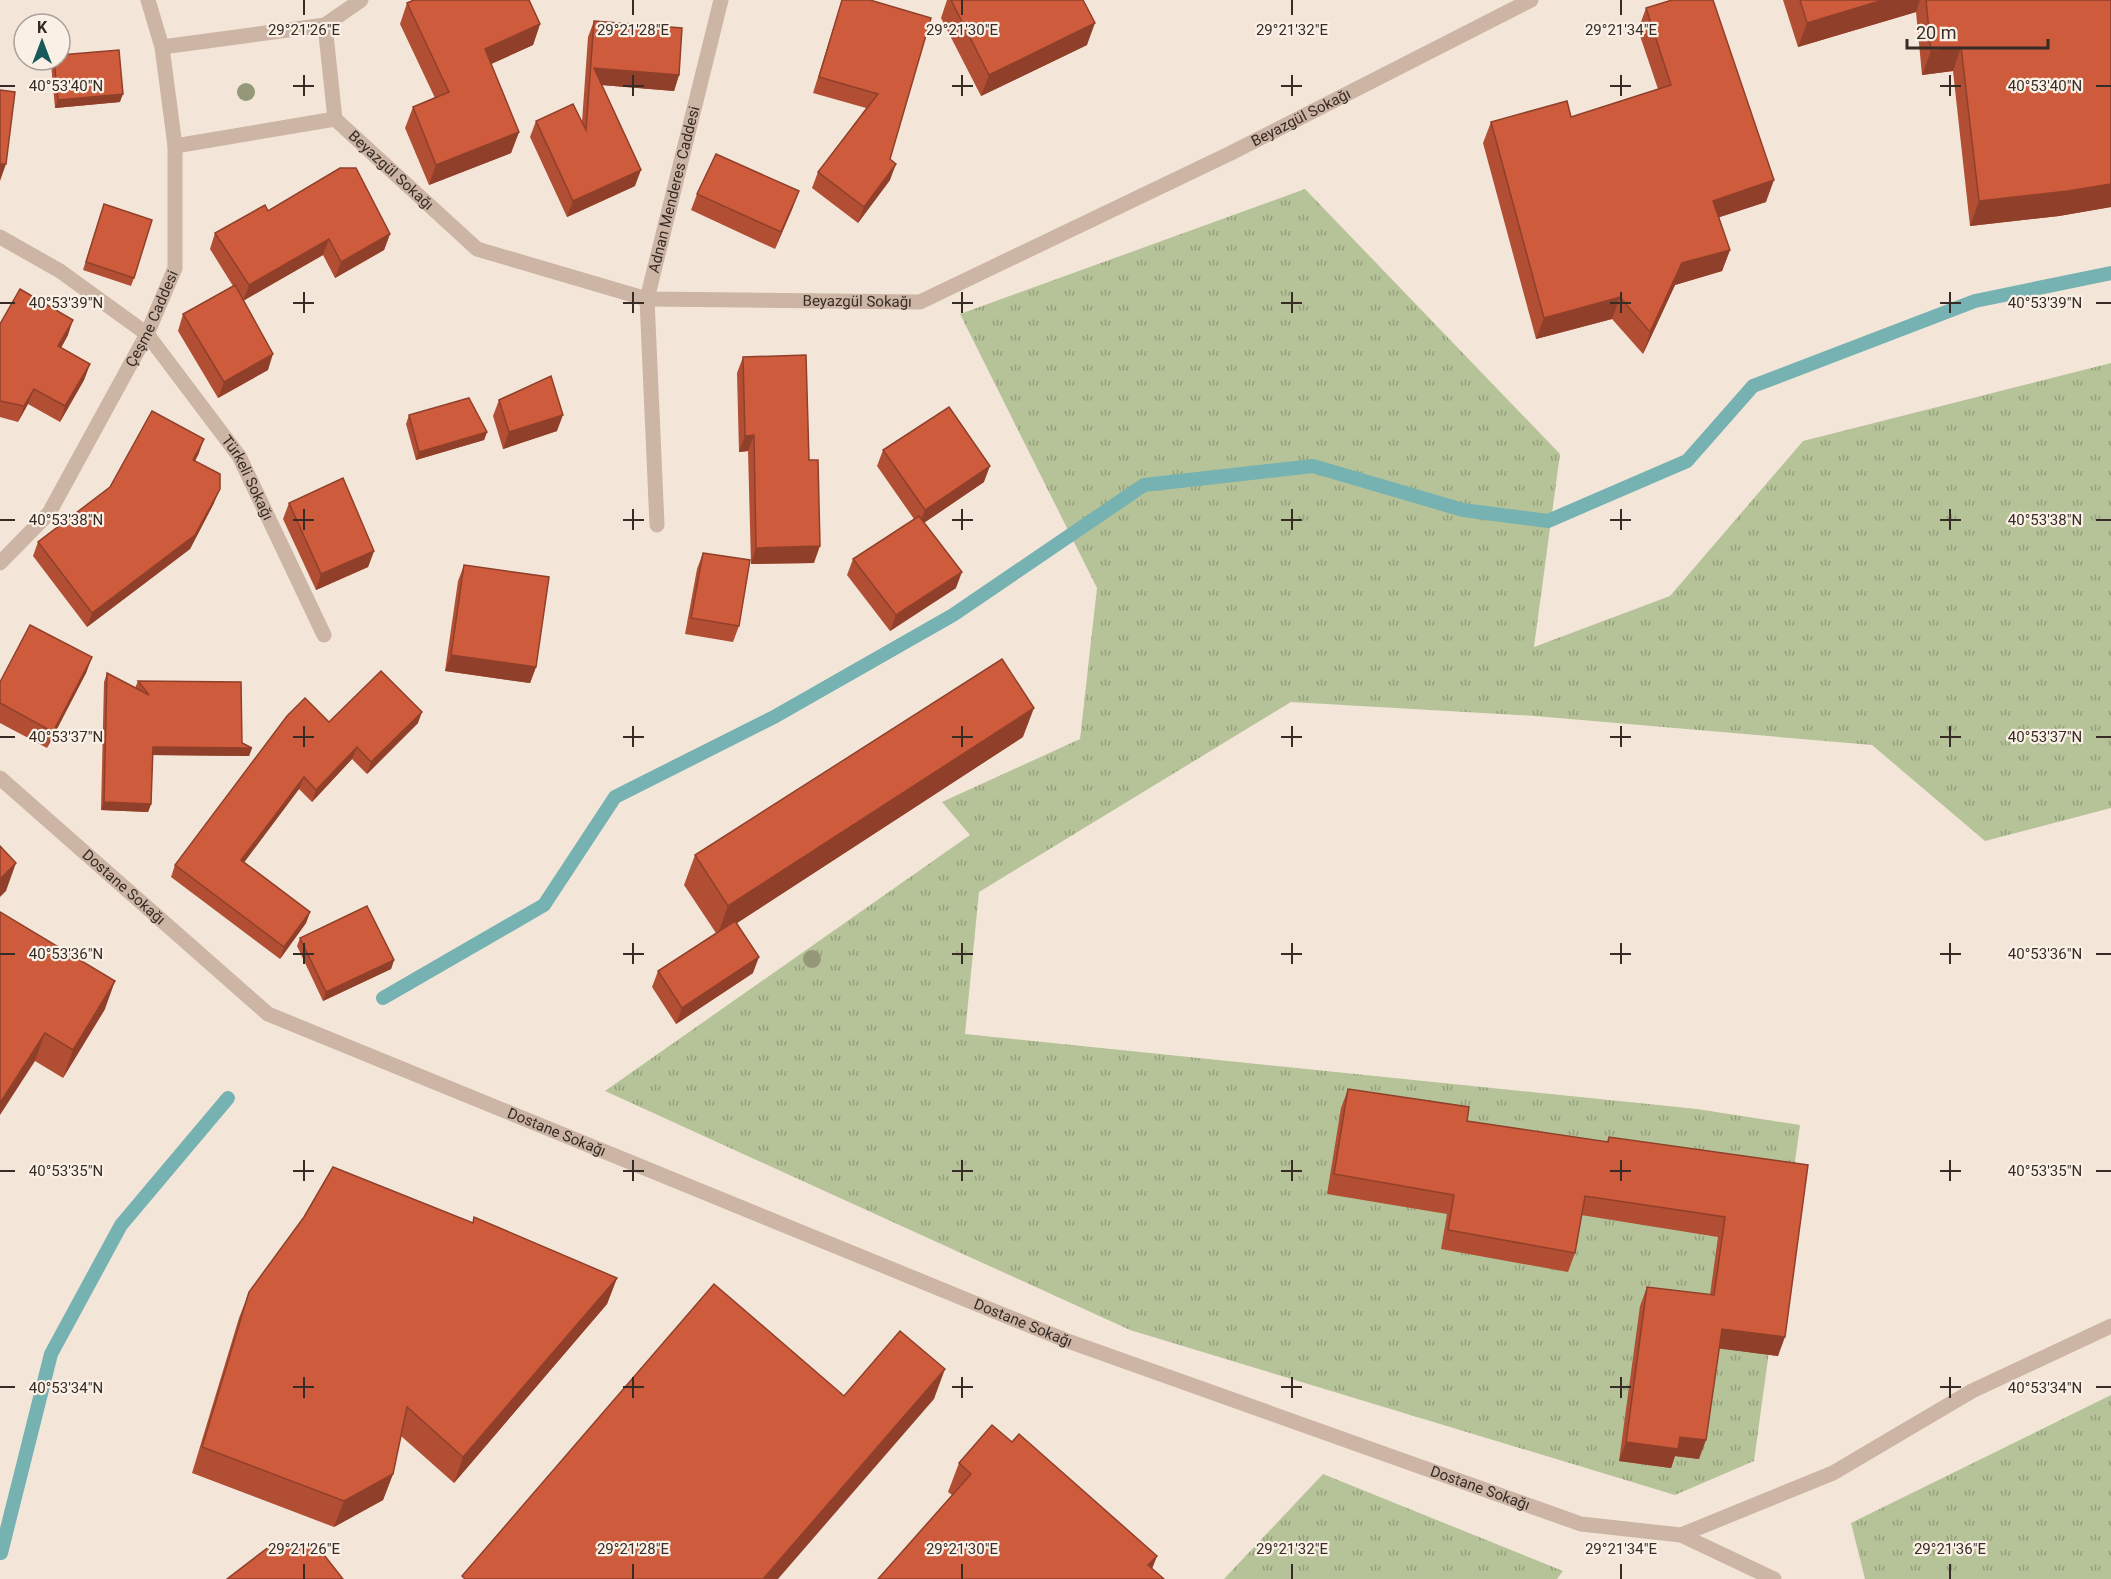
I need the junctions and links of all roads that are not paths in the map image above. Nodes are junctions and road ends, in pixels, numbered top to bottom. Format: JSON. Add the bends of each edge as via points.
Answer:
{"nodes":[{"id":1,"x":148,"y":0,"type":"edge"},
{"id":2,"x":361,"y":0,"type":"edge"},
{"id":3,"x":721,"y":0,"type":"edge"},
{"id":4,"x":1531,"y":0,"type":"edge"},
{"id":5,"x":325,"y":25,"type":"junction"},
{"id":6,"x":162,"y":47,"type":"junction"},
{"id":7,"x":334,"y":119,"type":"junction"},
{"id":8,"x":175,"y":146,"type":"junction"},
{"id":9,"x":0,"y":237,"type":"edge"},
{"id":10,"x":648,"y":298,"type":"junction"},
{"id":11,"x":147,"y":334,"type":"junction"},
{"id":12,"x":657,"y":525,"type":"dead end"},
{"id":13,"x":0,"y":563,"type":"edge"},
{"id":14,"x":324,"y":635,"type":"dead end"},
{"id":15,"x":0,"y":778,"type":"edge"},
{"id":16,"x":2111,"y":1326,"type":"edge"},
{"id":17,"x":1680,"y":1535,"type":"junction"},
{"id":18,"x":1774,"y":1579,"type":"edge"}],
"edges":[{"from":1,"to":6,"type":"street","name":"Çeşme Caddesi"},
{"from":2,"to":5,"type":"street"},
{"from":3,"to":10,"type":"street","name":"Adnan Menderes Caddesi"},
{"from":4,"to":10,"type":"street","name":"Beyazgül Sokağı","via":[[1231,153],[920,302]]},
{"from":5,"to":6,"type":"street"},
{"from":5,"to":7,"type":"street"},
{"from":6,"to":8,"type":"street","name":"Çeşme Caddesi"},
{"from":7,"to":8,"type":"street"},
{"from":7,"to":10,"type":"street","name":"Beyazgül Sokağı","via":[[477,249]]},
{"from":8,"to":11,"type":"street","name":"Çeşme Caddesi","via":[[175,268]]},
{"from":9,"to":11,"type":"street","name":"Türkeli Sokağı","via":[[60,271]]},
{"from":10,"to":12,"type":"street","name":"Adnan Menderes Caddesi"},
{"from":11,"to":13,"type":"street","name":"Çeşme Caddesi","via":[[49,513]]},
{"from":11,"to":14,"type":"street","name":"Türkeli Sokağı","via":[[238,456]]},
{"from":15,"to":17,"type":"street","name":"Dostane Sokağı","via":[[268,1014],[1065,1340],[1581,1524]]},
{"from":16,"to":17,"type":"street","name":"Dostane Sokağı","via":[[1971,1391],[1833,1473]]},
{"from":17,"to":18,"type":"street"}]}
